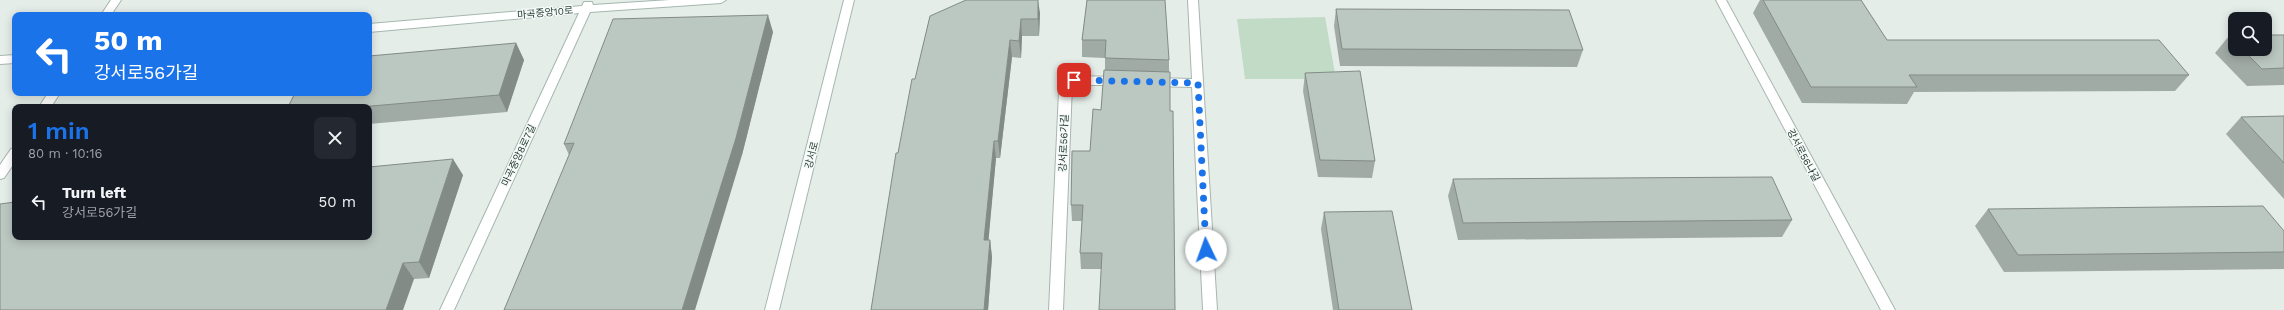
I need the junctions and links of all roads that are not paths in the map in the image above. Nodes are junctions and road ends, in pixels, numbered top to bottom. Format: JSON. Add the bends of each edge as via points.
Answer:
{"nodes":[{"id":1,"x":116,"y":0,"type":"edge"},
{"id":2,"x":721,"y":0,"type":"edge"},
{"id":3,"x":849,"y":0,"type":"edge"},
{"id":4,"x":1193,"y":0,"type":"edge"},
{"id":5,"x":1721,"y":0,"type":"edge"},
{"id":6,"x":588,"y":4,"type":"edge"},
{"id":7,"x":108,"y":12,"type":"edge"},
{"id":8,"x":372,"y":28,"type":"edge"},
{"id":9,"x":12,"y":59,"type":"edge"},
{"id":10,"x":0,"y":60,"type":"edge"},
{"id":11,"x":1198,"y":83,"type":"junction"},
{"id":12,"x":12,"y":157,"type":"edge"},
{"id":13,"x":0,"y":175,"type":"edge"},
{"id":14,"x":447,"y":310,"type":"edge"},
{"id":15,"x":772,"y":310,"type":"edge"},
{"id":16,"x":1056,"y":310,"type":"edge"},
{"id":17,"x":1210,"y":310,"type":"edge"},
{"id":18,"x":1888,"y":310,"type":"edge"}],
"edges":[{"from":1,"to":7,"type":"street"},
{"from":2,"to":6,"type":"street","name":"마곡중앙10로"},
{"from":3,"to":15,"type":"street","name":"강서로"},
{"from":4,"to":11,"type":"street"},
{"from":5,"to":18,"type":"street","name":"강서로56나길"},
{"from":6,"to":8,"type":"street","name":"마곡중앙10로"},
{"from":6,"to":14,"type":"street","name":"마곡중앙8로7길"},
{"from":9,"to":10,"type":"street"},
{"from":11,"to":16,"type":"street","name":"강서로56가길","via":[[1074,80],[1067,83]]},
{"from":11,"to":17,"type":"street"},
{"from":12,"to":13,"type":"street"}]}
